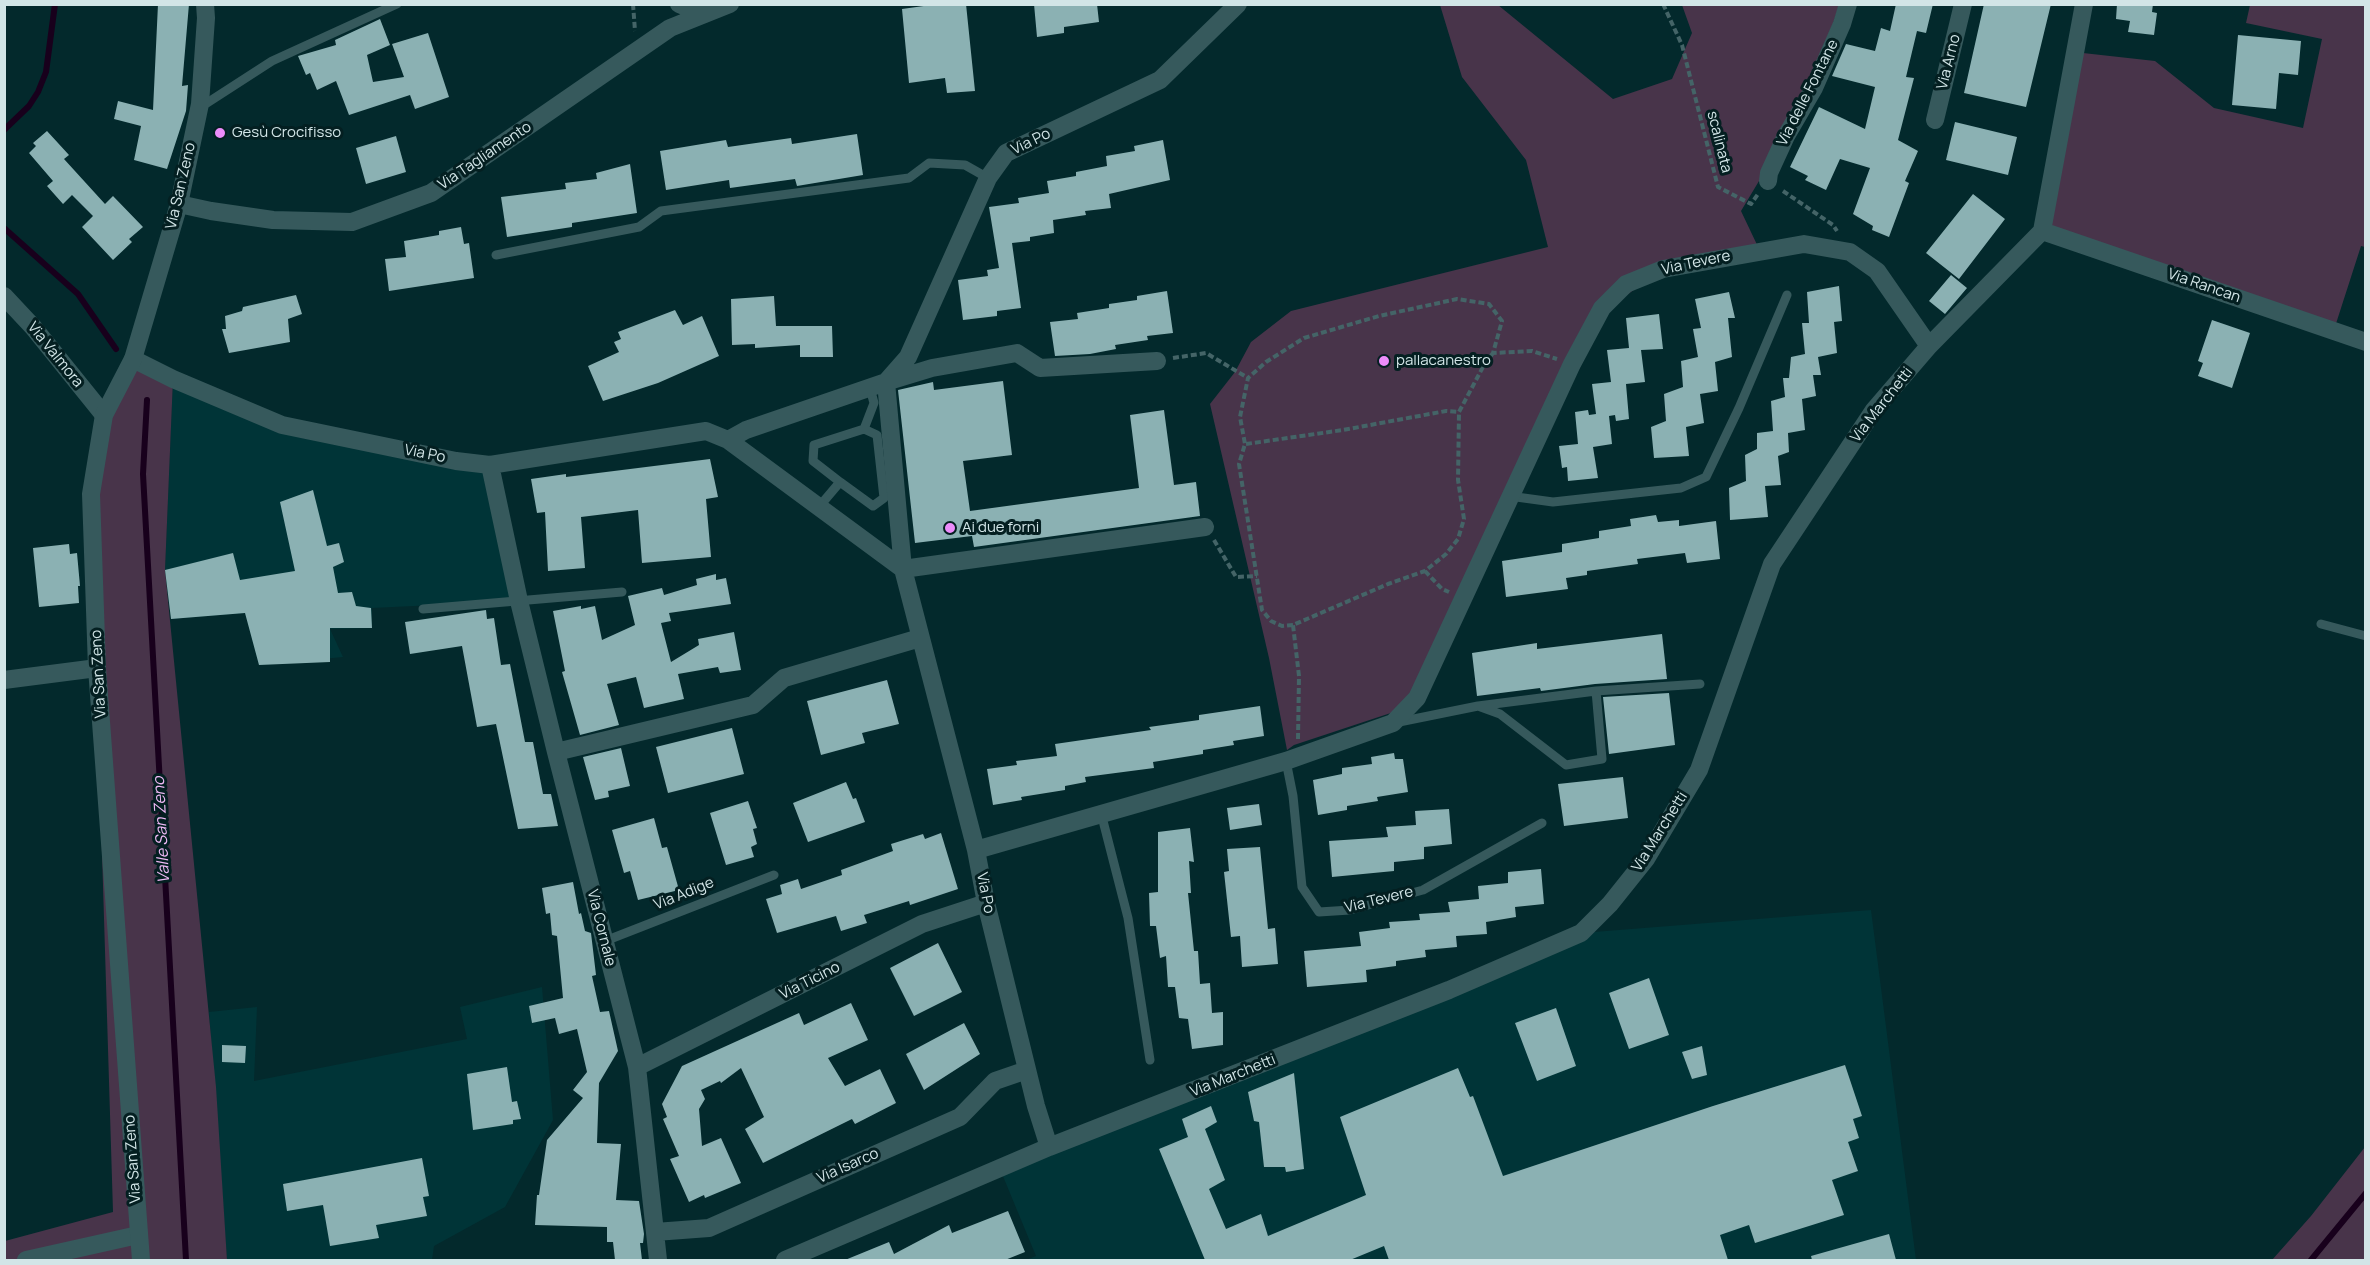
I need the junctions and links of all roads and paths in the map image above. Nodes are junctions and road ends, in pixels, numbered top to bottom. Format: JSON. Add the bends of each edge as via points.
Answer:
{"nodes":[{"id":1,"x":205,"y":4,"type":"edge"},
{"id":2,"x":397,"y":4,"type":"edge"},
{"id":3,"x":633,"y":4,"type":"edge"},
{"id":4,"x":679,"y":4,"type":"edge"},
{"id":5,"x":730,"y":4,"type":"edge"},
{"id":6,"x":1238,"y":4,"type":"edge"},
{"id":7,"x":1663,"y":4,"type":"edge"},
{"id":8,"x":1848,"y":4,"type":"edge"},
{"id":9,"x":1963,"y":4,"type":"edge"},
{"id":10,"x":2084,"y":4,"type":"edge"},
{"id":11,"x":703,"y":14,"type":"junction"},
{"id":12,"x":637,"y":49,"type":"junction"},
{"id":13,"x":200,"y":104,"type":"junction"},
{"id":14,"x":1935,"y":120,"type":"dead end"},
{"id":15,"x":988,"y":178,"type":"junction"},
{"id":16,"x":1768,"y":181,"type":"junction"},
{"id":17,"x":178,"y":204,"type":"junction"},
{"id":18,"x":2042,"y":231,"type":"junction"},
{"id":19,"x":1850,"y":252,"type":"junction"},
{"id":20,"x":496,"y":255,"type":"dead end"},
{"id":21,"x":1787,"y":295,"type":"dead end"},
{"id":22,"x":4,"y":296,"type":"edge"},
{"id":23,"x":2366,"y":342,"type":"edge"},
{"id":24,"x":1929,"y":346,"type":"junction"},
{"id":25,"x":1493,"y":353,"type":"junction"},
{"id":26,"x":133,"y":359,"type":"junction"},
{"id":27,"x":1157,"y":361,"type":"joint"},
{"id":28,"x":1572,"y":364,"type":"junction"},
{"id":29,"x":1248,"y":378,"type":"junction"},
{"id":30,"x":878,"y":385,"type":"junction"},
{"id":31,"x":1458,"y":412,"type":"junction"},
{"id":32,"x":104,"y":415,"type":"junction"},
{"id":33,"x":864,"y":429,"type":"junction"},
{"id":34,"x":728,"y":440,"type":"junction"},
{"id":35,"x":1245,"y":444,"type":"junction"},
{"id":36,"x":490,"y":465,"type":"junction"},
{"id":37,"x":840,"y":482,"type":"junction"},
{"id":38,"x":1509,"y":496,"type":"junction"},
{"id":39,"x":818,"y":507,"type":"junction"},
{"id":40,"x":1205,"y":527,"type":"joint"},
{"id":41,"x":903,"y":569,"type":"junction"},
{"id":42,"x":1425,"y":571,"type":"junction"},
{"id":43,"x":1257,"y":576,"type":"junction"},
{"id":44,"x":622,"y":592,"type":"dead end"},
{"id":45,"x":1463,"y":599,"type":"junction"},
{"id":46,"x":519,"y":600,"type":"junction"},
{"id":47,"x":423,"y":609,"type":"dead end"},
{"id":48,"x":2321,"y":624,"type":"dead end"},
{"id":49,"x":1293,"y":625,"type":"junction"},
{"id":50,"x":2366,"y":636,"type":"edge"},
{"id":51,"x":920,"y":638,"type":"junction"},
{"id":52,"x":97,"y":668,"type":"junction"},
{"id":53,"x":4,"y":680,"type":"edge"},
{"id":54,"x":1700,"y":684,"type":"dead end"},
{"id":55,"x":1596,"y":690,"type":"junction"},
{"id":56,"x":1478,"y":706,"type":"junction"},
{"id":57,"x":1393,"y":723,"type":"junction"},
{"id":58,"x":556,"y":752,"type":"junction"},
{"id":59,"x":1294,"y":757,"type":"junction"},
{"id":60,"x":1101,"y":813,"type":"junction"},
{"id":61,"x":1542,"y":823,"type":"dead end"},
{"id":62,"x":976,"y":850,"type":"junction"},
{"id":63,"x":774,"y":875,"type":"dead end"},
{"id":64,"x":986,"y":903,"type":"junction"},
{"id":65,"x":605,"y":941,"type":"junction"},
{"id":66,"x":1150,"y":1060,"type":"dead end"},
{"id":67,"x":637,"y":1067,"type":"junction"},
{"id":68,"x":1027,"y":1070,"type":"junction"},
{"id":69,"x":1049,"y":1147,"type":"junction"},
{"id":70,"x":655,"y":1232,"type":"junction"},
{"id":71,"x":138,"y":1235,"type":"junction"},
{"id":72,"x":27,"y":1260,"type":"edge"},
{"id":73,"x":141,"y":1260,"type":"edge"},
{"id":74,"x":658,"y":1260,"type":"edge"},
{"id":75,"x":785,"y":1260,"type":"edge"}],
"edges":[{"from":1,"to":13,"type":"street","name":"Via San Zeno"},
{"from":2,"to":13,"type":"lane","via":[[272,61]]},
{"from":3,"to":12,"type":"path"},
{"from":4,"to":11,"type":"street"},
{"from":5,"to":11,"type":"street","name":"Via Tagliamento"},
{"from":6,"to":15,"type":"street","name":"Via Po","via":[[1160,80],[1006,153]]},
{"from":7,"to":16,"type":"path","name":"scalinata","via":[[1682,45],[1718,187],[1751,204]]},
{"from":8,"to":16,"type":"street","name":"Via delle Fontane","via":[[1814,88],[1786,136]]},
{"from":9,"to":14,"type":"street","name":"Via Arno"},
{"from":10,"to":18,"type":"street"},
{"from":11,"to":12,"type":"street","name":"Via Tagliamento","via":[[670,28]]},
{"from":12,"to":17,"type":"street","name":"Via Tagliamento","via":[[431,193],[352,222],[273,220]]},
{"from":13,"to":17,"type":"street","name":"Via San Zeno"},
{"from":15,"to":20,"type":"lane","via":[[965,165],[929,163],[909,178],[661,211],[639,227]]},
{"from":15,"to":30,"type":"street","name":"Via Po","via":[[908,357]]},
{"from":16,"to":19,"type":"path","via":[[1833,225]]},
{"from":17,"to":26,"type":"street","name":"Via San Zeno"},
{"from":18,"to":23,"type":"street","name":"Via Rancan"},
{"from":18,"to":24,"type":"street","name":"Via Marchetti"},
{"from":19,"to":24,"type":"street","name":"Via Tevere","via":[[1877,271]]},
{"from":19,"to":28,"type":"street","name":"Via Tevere","via":[[1804,244],[1663,269],[1626,284],[1602,308]]},
{"from":21,"to":38,"type":"lane","via":[[1706,477],[1681,488],[1553,502]]},
{"from":22,"to":32,"type":"street","name":"Via Valmora"},
{"from":24,"to":69,"type":"street","name":"Via Marchetti","via":[[1874,410],[1772,564],[1699,770],[1646,859],[1581,933],[1439,994]]},
{"from":25,"to":28,"type":"path","via":[[1532,351]]},
{"from":25,"to":29,"type":"path","via":[[1502,321],[1490,304],[1457,299],[1378,316],[1304,338]]},
{"from":25,"to":31,"type":"path"},
{"from":26,"to":32,"type":"street","name":"Via San Zeno"},
{"from":26,"to":36,"type":"street","name":"Via Po","via":[[282,425]]},
{"from":27,"to":29,"type":"path","via":[[1206,353]]},
{"from":27,"to":30,"type":"street","name":"Via Po","via":[[1040,368],[1017,353],[932,368]]},
{"from":28,"to":38,"type":"street","name":"Via Tevere"},
{"from":29,"to":35,"type":"path","via":[[1240,417]]},
{"from":30,"to":33,"type":"lane"},
{"from":30,"to":34,"type":"street","name":"Via Po","via":[[746,430]]},
{"from":30,"to":41,"type":"street","name":"Via Po"},
{"from":31,"to":35,"type":"path"},
{"from":31,"to":42,"type":"path","via":[[1458,480],[1464,519],[1458,539],[1446,555]]},
{"from":32,"to":52,"type":"street","name":"Via San Zeno","via":[[91,494]]},
{"from":33,"to":37,"type":"lane","via":[[814,445],[813,461]]},
{"from":33,"to":37,"type":"lane","via":[[877,435],[884,498],[873,506]]},
{"from":34,"to":36,"type":"street","name":"Via Po","via":[[706,431]]},
{"from":34,"to":39,"type":"street","name":"Via Po"},
{"from":35,"to":43,"type":"path","via":[[1239,464]]},
{"from":36,"to":46,"type":"street","name":"Via Cornale"},
{"from":37,"to":39,"type":"lane"},
{"from":38,"to":45,"type":"street","name":"Via Tevere"},
{"from":39,"to":41,"type":"street","name":"Via Po"},
{"from":40,"to":41,"type":"street"},
{"from":40,"to":43,"type":"path","via":[[1236,577]]},
{"from":41,"to":51,"type":"street","name":"Via Po"},
{"from":42,"to":45,"type":"path","via":[[1442,589]]},
{"from":42,"to":49,"type":"path"},
{"from":43,"to":49,"type":"path","via":[[1262,610],[1271,621]]},
{"from":44,"to":46,"type":"lane"},
{"from":45,"to":57,"type":"street","name":"Via Tevere","via":[[1417,698]]},
{"from":46,"to":47,"type":"lane"},
{"from":46,"to":58,"type":"street","name":"Via Cornale"},
{"from":48,"to":50,"type":"lane"},
{"from":49,"to":59,"type":"path","via":[[1299,676]]},
{"from":51,"to":58,"type":"street","via":[[783,678],[753,705]]},
{"from":51,"to":62,"type":"street","name":"Via Po"},
{"from":52,"to":53,"type":"street"},
{"from":52,"to":71,"type":"street","name":"Via San Zeno"},
{"from":54,"to":55,"type":"lane","name":"Via Tevere"},
{"from":55,"to":56,"type":"lane","name":"Via Tevere"},
{"from":55,"to":56,"type":"lane","via":[[1602,759],[1566,765],[1500,714]]},
{"from":56,"to":57,"type":"lane","name":"Via Tevere"},
{"from":57,"to":59,"type":"street","name":"Via Tevere"},
{"from":58,"to":65,"type":"street","name":"Via Cornale"},
{"from":59,"to":60,"type":"street","name":"Via Tevere"},
{"from":59,"to":61,"type":"lane","name":"Via Tevere","via":[[1293,796],[1302,887],[1319,912],[1350,909],[1423,890]]},
{"from":60,"to":62,"type":"street","name":"Via Tevere"},
{"from":60,"to":66,"type":"lane","via":[[1128,918]]},
{"from":62,"to":64,"type":"street","name":"Via Po"},
{"from":63,"to":65,"type":"lane","name":"Via Adige"},
{"from":64,"to":67,"type":"street","name":"Via Ticino","via":[[922,924]]},
{"from":64,"to":68,"type":"street","name":"Via Po"},
{"from":65,"to":67,"type":"street","name":"Via Cornale"},
{"from":67,"to":70,"type":"street","name":"Via Cornale"},
{"from":68,"to":69,"type":"street","name":"Via Po"},
{"from":68,"to":70,"type":"street","name":"Via Isarco","via":[[995,1082],[960,1117],[709,1228]]},
{"from":69,"to":75,"type":"street","name":"Via Marchetti"},
{"from":70,"to":74,"type":"street","name":"Via Cornale"},
{"from":71,"to":72,"type":"street"},
{"from":71,"to":73,"type":"street","name":"Via San Zeno"}]}
